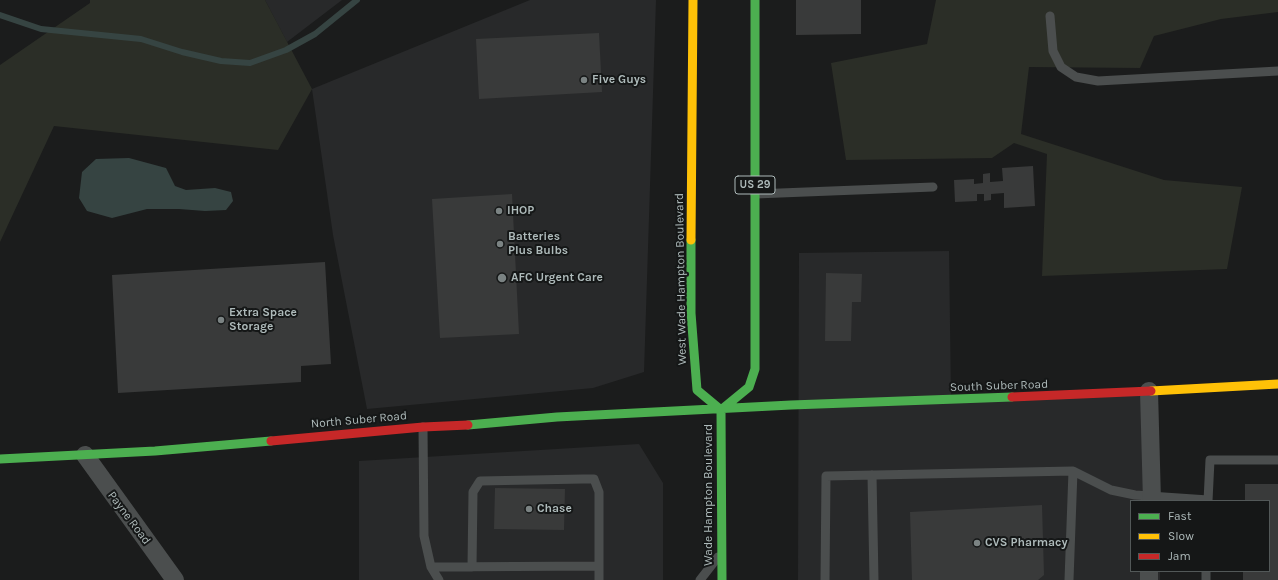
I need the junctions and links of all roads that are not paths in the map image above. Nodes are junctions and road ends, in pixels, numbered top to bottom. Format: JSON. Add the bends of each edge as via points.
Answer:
{"nodes":[{"id":1,"x":693,"y":0,"type":"edge"},
{"id":2,"x":755,"y":0,"type":"edge"},
{"id":3,"x":1050,"y":16,"type":"dead end"},
{"id":4,"x":1278,"y":71,"type":"edge"},
{"id":5,"x":933,"y":187,"type":"dead end"},
{"id":6,"x":755,"y":194,"type":"junction"},
{"id":7,"x":1278,"y":384,"type":"edge"},
{"id":8,"x":1149,"y":391,"type":"junction"},
{"id":9,"x":721,"y":410,"type":"junction"},
{"id":10,"x":423,"y":427,"type":"junction"},
{"id":11,"x":85,"y":455,"type":"junction"},
{"id":12,"x":0,"y":459,"type":"edge"},
{"id":13,"x":1278,"y":460,"type":"edge"},
{"id":14,"x":1073,"y":471,"type":"junction"},
{"id":15,"x":872,"y":475,"type":"junction"},
{"id":16,"x":1152,"y":498,"type":"edge"},
{"id":17,"x":1208,"y":500,"type":"edge"},
{"id":18,"x":721,"y":553,"type":"junction"},
{"id":19,"x":599,"y":566,"type":"junction"},
{"id":20,"x":431,"y":567,"type":"junction"},
{"id":21,"x":472,"y":567,"type":"junction"},
{"id":22,"x":175,"y":580,"type":"edge"},
{"id":23,"x":439,"y":580,"type":"edge"},
{"id":24,"x":599,"y":580,"type":"edge"},
{"id":25,"x":700,"y":580,"type":"edge"},
{"id":26,"x":722,"y":580,"type":"edge"},
{"id":27,"x":825,"y":580,"type":"edge"},
{"id":28,"x":874,"y":580,"type":"edge"},
{"id":29,"x":1069,"y":580,"type":"edge"}],
"edges":[{"from":1,"to":9,"type":"street","name":"West Wade Hampton Boulevard","via":[[694,366],[697,390]]},
{"from":2,"to":6,"type":"street","number":"US 29"},
{"from":3,"to":4,"type":"lane","via":[[1053,51],[1061,67],[1076,77],[1098,81]]},
{"from":5,"to":6,"type":"lane"},
{"from":6,"to":9,"type":"street","number":"US 29","via":[[755,369],[749,386]]},
{"from":7,"to":8,"type":"street","name":"South Suber Road"},
{"from":8,"to":9,"type":"street","name":"South Suber Road"},
{"from":8,"to":16,"type":"street"},
{"from":9,"to":10,"type":"street","name":"North Suber Road","via":[[557,417]]},
{"from":9,"to":18,"type":"street","name":"Wade Hampton Boulevard"},
{"from":10,"to":11,"type":"street","name":"North Suber Road"},
{"from":10,"to":20,"type":"lane","via":[[424,536]]},
{"from":11,"to":12,"type":"street","name":"North Suber Road"},
{"from":11,"to":22,"type":"street","name":"Payne Road"},
{"from":13,"to":17,"type":"lane","via":[[1210,460]]},
{"from":14,"to":15,"type":"lane"},
{"from":14,"to":16,"type":"lane","via":[[1111,490]]},
{"from":14,"to":29,"type":"lane"},
{"from":15,"to":27,"type":"lane","via":[[826,476]]},
{"from":15,"to":28,"type":"lane"},
{"from":16,"to":17,"type":"lane"},
{"from":18,"to":25,"type":"lane"},
{"from":18,"to":26,"type":"street","name":"Wade Hampton Boulevard"},
{"from":19,"to":21,"type":"lane"},
{"from":19,"to":21,"type":"lane","via":[[599,492],[594,480],[582,479],[480,481],[472,492]]},
{"from":19,"to":24,"type":"lane"},
{"from":20,"to":21,"type":"lane"},
{"from":20,"to":23,"type":"lane"}]}
